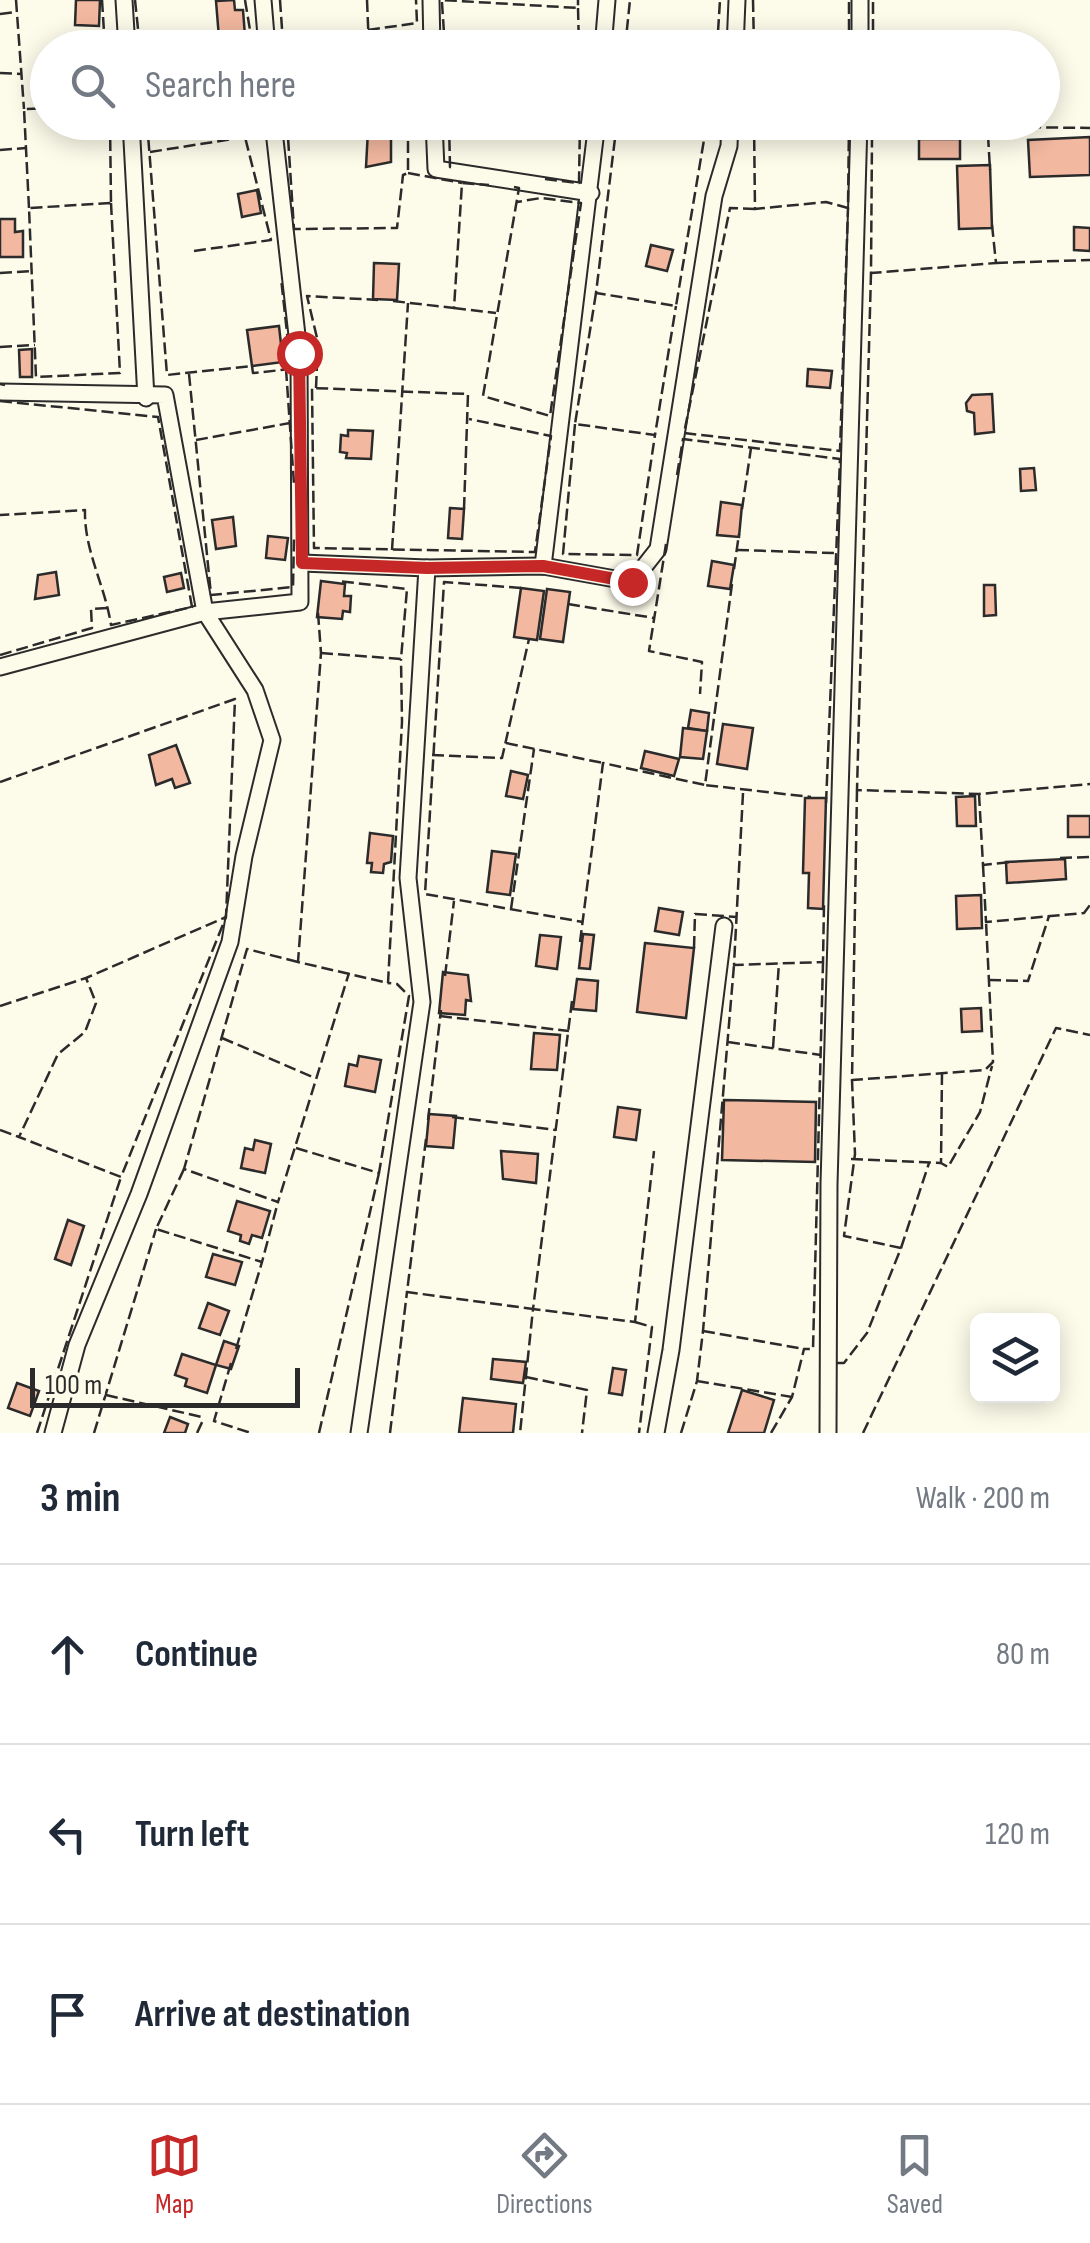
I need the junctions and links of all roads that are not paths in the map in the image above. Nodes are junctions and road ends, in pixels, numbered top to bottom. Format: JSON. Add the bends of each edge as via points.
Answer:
{"nodes":[{"id":1,"x":124,"y":0,"type":"edge"},
{"id":2,"x":263,"y":0,"type":"edge"},
{"id":3,"x":431,"y":0,"type":"edge"},
{"id":4,"x":607,"y":0,"type":"edge"},
{"id":5,"x":737,"y":0,"type":"edge"},
{"id":6,"x":860,"y":0,"type":"edge"},
{"id":7,"x":125,"y":30,"type":"edge"},
{"id":8,"x":266,"y":30,"type":"edge"},
{"id":9,"x":432,"y":30,"type":"edge"},
{"id":10,"x":604,"y":30,"type":"edge"},
{"id":11,"x":736,"y":30,"type":"edge"},
{"id":12,"x":860,"y":30,"type":"edge"},
{"id":13,"x":132,"y":140,"type":"edge"},
{"id":14,"x":275,"y":140,"type":"edge"},
{"id":15,"x":435,"y":140,"type":"edge"},
{"id":16,"x":594,"y":140,"type":"edge"},
{"id":17,"x":729,"y":140,"type":"edge"},
{"id":18,"x":859,"y":140,"type":"edge"},
{"id":19,"x":590,"y":193,"type":"junction"},
{"id":20,"x":0,"y":392,"type":"edge"},
{"id":21,"x":146,"y":398,"type":"junction"},
{"id":22,"x":302,"y":563,"type":"junction"},
{"id":23,"x":543,"y":566,"type":"junction"},
{"id":24,"x":427,"y":568,"type":"junction"},
{"id":25,"x":205,"y":612,"type":"junction"},
{"id":26,"x":0,"y":668,"type":"edge"},
{"id":27,"x":724,"y":926,"type":"dead end"},
{"id":28,"x":53,"y":1433,"type":"edge"},
{"id":29,"x":359,"y":1433,"type":"edge"},
{"id":30,"x":656,"y":1433,"type":"edge"},
{"id":31,"x":828,"y":1433,"type":"edge"}],
"edges":[{"from":1,"to":7,"type":"street"},
{"from":2,"to":8,"type":"street"},
{"from":3,"to":9,"type":"street"},
{"from":4,"to":10,"type":"street"},
{"from":5,"to":11,"type":"street"},
{"from":6,"to":12,"type":"street"},
{"from":13,"to":21,"type":"street"},
{"from":14,"to":22,"type":"street","via":[[299,353]]},
{"from":15,"to":19,"type":"street","via":[[436,169]]},
{"from":16,"to":19,"type":"street"},
{"from":17,"to":23,"type":"street","via":[[714,196],[658,549],[632,582]]},
{"from":18,"to":31,"type":"street"},
{"from":19,"to":23,"type":"street"},
{"from":20,"to":21,"type":"street"},
{"from":21,"to":25,"type":"street","via":[[166,395]]},
{"from":22,"to":24,"type":"street"},
{"from":22,"to":25,"type":"street","via":[[300,602]]},
{"from":23,"to":24,"type":"street"},
{"from":24,"to":29,"type":"street","via":[[408,878],[422,1002]]},
{"from":25,"to":26,"type":"street"},
{"from":25,"to":28,"type":"street","via":[[255,690],[272,740],[230,942],[77,1346]]},
{"from":27,"to":30,"type":"street"}]}
